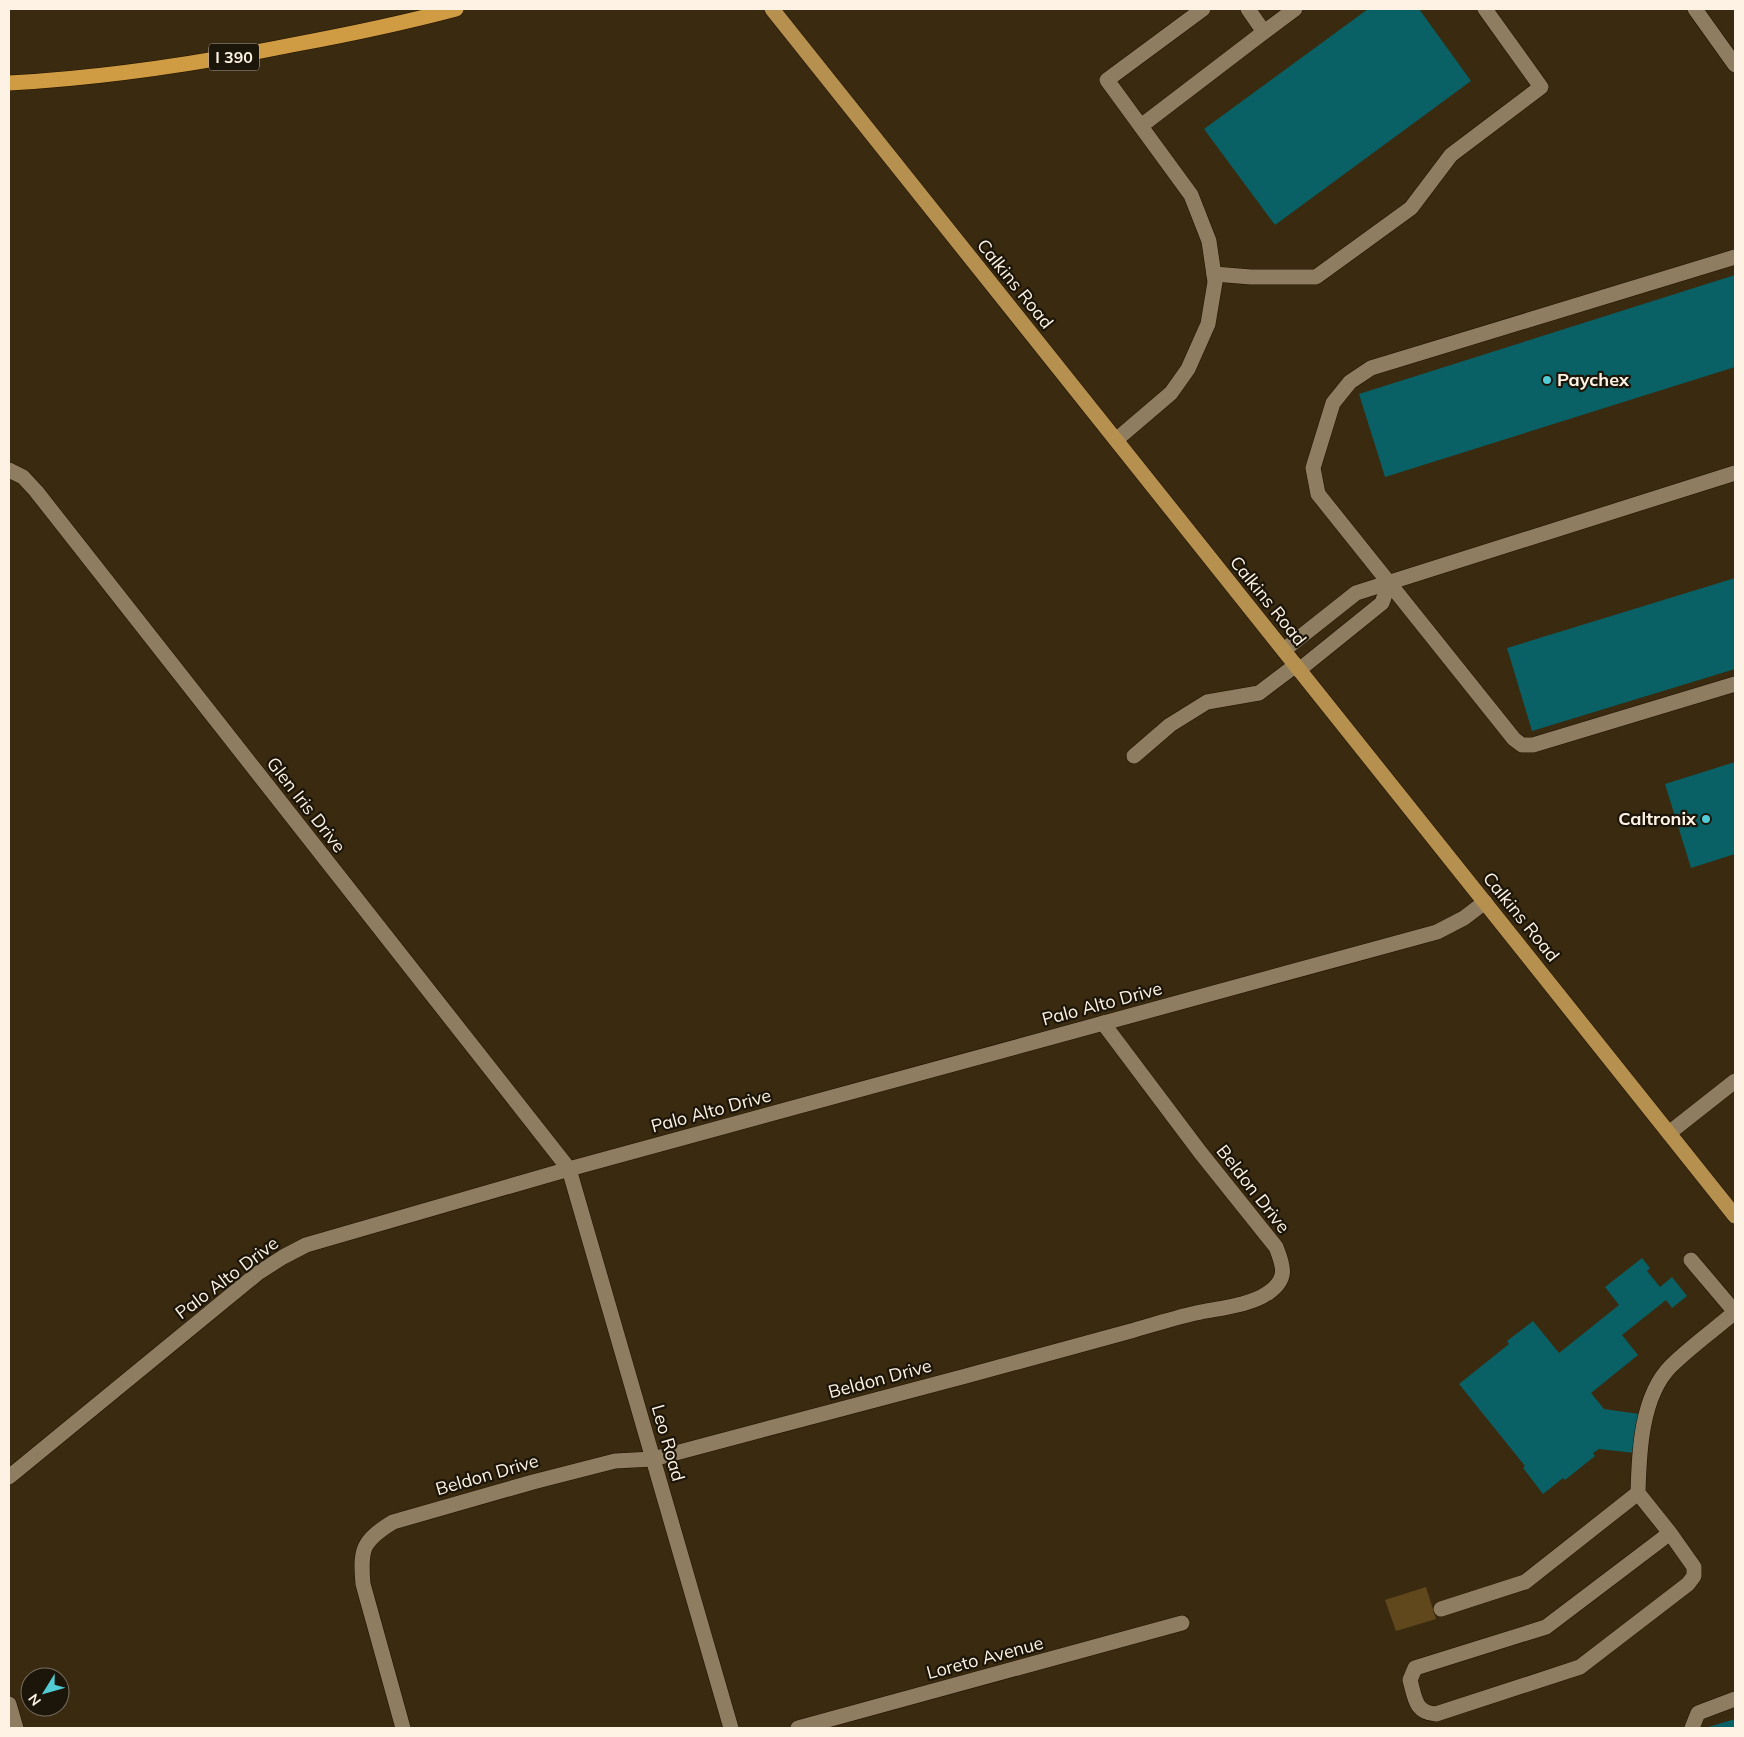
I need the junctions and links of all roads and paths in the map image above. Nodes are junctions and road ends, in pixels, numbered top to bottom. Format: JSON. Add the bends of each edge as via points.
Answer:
{"nodes":[{"id":1,"x":456,"y":9,"type":"edge"},
{"id":2,"x":772,"y":9,"type":"edge"},
{"id":3,"x":1203,"y":9,"type":"edge"},
{"id":4,"x":1248,"y":9,"type":"edge"},
{"id":5,"x":1295,"y":9,"type":"edge"},
{"id":6,"x":1485,"y":9,"type":"edge"},
{"id":7,"x":1695,"y":9,"type":"edge"},
{"id":8,"x":1264,"y":32,"type":"junction"},
{"id":9,"x":1735,"y":65,"type":"edge"},
{"id":10,"x":9,"y":83,"type":"edge"},
{"id":11,"x":1141,"y":126,"type":"junction"},
{"id":12,"x":1735,"y":257,"type":"edge"},
{"id":13,"x":1214,"y":274,"type":"junction"},
{"id":14,"x":1116,"y":440,"type":"junction"},
{"id":15,"x":9,"y":470,"type":"edge"},
{"id":16,"x":1735,"y":473,"type":"edge"},
{"id":17,"x":1389,"y":583,"type":"junction"},
{"id":18,"x":1284,"y":650,"type":"junction"},
{"id":19,"x":1298,"y":667,"type":"junction"},
{"id":20,"x":1735,"y":684,"type":"edge"},
{"id":21,"x":1134,"y":756,"type":"dead end"},
{"id":22,"x":1485,"y":902,"type":"junction"},
{"id":23,"x":1102,"y":1023,"type":"junction"},
{"id":24,"x":1735,"y":1081,"type":"edge"},
{"id":25,"x":1669,"y":1133,"type":"junction"},
{"id":26,"x":569,"y":1169,"type":"junction"},
{"id":27,"x":1735,"y":1216,"type":"edge"},
{"id":28,"x":1692,"y":1260,"type":"dead end"},
{"id":29,"x":1735,"y":1312,"type":"edge"},
{"id":30,"x":653,"y":1459,"type":"junction"},
{"id":31,"x":9,"y":1477,"type":"edge"},
{"id":32,"x":1638,"y":1493,"type":"junction"},
{"id":33,"x":1670,"y":1533,"type":"junction"},
{"id":34,"x":1441,"y":1609,"type":"dead end"},
{"id":35,"x":1182,"y":1623,"type":"dead end"},
{"id":36,"x":1735,"y":1699,"type":"edge"},
{"id":37,"x":9,"y":1704,"type":"edge"},
{"id":38,"x":16,"y":1728,"type":"edge"},
{"id":39,"x":403,"y":1728,"type":"edge"},
{"id":40,"x":731,"y":1728,"type":"edge"},
{"id":41,"x":798,"y":1728,"type":"edge"},
{"id":42,"x":1692,"y":1728,"type":"edge"}],
"edges":[{"from":1,"to":10,"type":"highway","number":"I 390","via":[[403,23],[211,61]]},
{"from":2,"to":14,"type":"main road","name":"Calkins Road"},
{"from":3,"to":11,"type":"street","via":[[1107,80]]},
{"from":4,"to":8,"type":"street"},
{"from":5,"to":8,"type":"street"},
{"from":6,"to":13,"type":"street","via":[[1541,88],[1451,155],[1411,208],[1316,277]]},
{"from":7,"to":9,"type":"street"},
{"from":8,"to":11,"type":"street"},
{"from":11,"to":13,"type":"street","via":[[1191,195],[1209,241]]},
{"from":12,"to":17,"type":"street","via":[[1372,368],[1350,382],[1333,403],[1313,468],[1318,494]]},
{"from":13,"to":14,"type":"street","via":[[1208,324],[1188,369],[1171,393]]},
{"from":14,"to":18,"type":"main road","name":"Calkins Road"},
{"from":15,"to":26,"type":"street","name":"Glen Iris Drive","via":[[23,477],[36,491]]},
{"from":16,"to":17,"type":"street"},
{"from":17,"to":18,"type":"street","via":[[1356,593]]},
{"from":17,"to":19,"type":"street","via":[[1382,603]]},
{"from":17,"to":20,"type":"street","via":[[1522,745],[1533,745]]},
{"from":18,"to":19,"type":"main road","name":"Calkins Road"},
{"from":19,"to":21,"type":"street","via":[[1259,693],[1207,702],[1170,725]]},
{"from":19,"to":22,"type":"main road","name":"Calkins Road"},
{"from":22,"to":23,"type":"street","name":"Palo Alto Drive","via":[[1464,918],[1436,932]]},
{"from":22,"to":25,"type":"main road","name":"Calkins Road"},
{"from":23,"to":26,"type":"street","name":"Palo Alto Drive"},
{"from":23,"to":30,"type":"street","name":"Beldon Drive","via":[[1276,1247],[1283,1277],[1278,1285],[1267,1294],[1248,1301]]},
{"from":24,"to":25,"type":"street"},
{"from":25,"to":27,"type":"main road","name":"Calkins Road"},
{"from":26,"to":30,"type":"street","name":"Leo Road"},
{"from":26,"to":31,"type":"street","name":"Palo Alto Drive","via":[[327,1238],[283,1257],[250,1279]]},
{"from":28,"to":29,"type":"street"},
{"from":29,"to":32,"type":"street","via":[[1670,1367],[1653,1391],[1638,1463]]},
{"from":30,"to":39,"type":"street","name":"Beldon Drive","via":[[615,1461],[410,1516],[379,1530],[368,1541],[361,1560],[363,1584]]},
{"from":30,"to":40,"type":"street","name":"Leo Road"},
{"from":32,"to":33,"type":"street"},
{"from":32,"to":34,"type":"street","via":[[1525,1582]]},
{"from":33,"to":33,"type":"street","via":[[1546,1627],[1415,1668],[1410,1680],[1418,1706],[1426,1714],[1436,1714],[1580,1667],[1688,1584],[1694,1576],[1694,1567]]},
{"from":35,"to":41,"type":"street","name":"Loreto Avenue"},
{"from":36,"to":42,"type":"street","via":[[1698,1713]]},
{"from":37,"to":38,"type":"street"}]}
